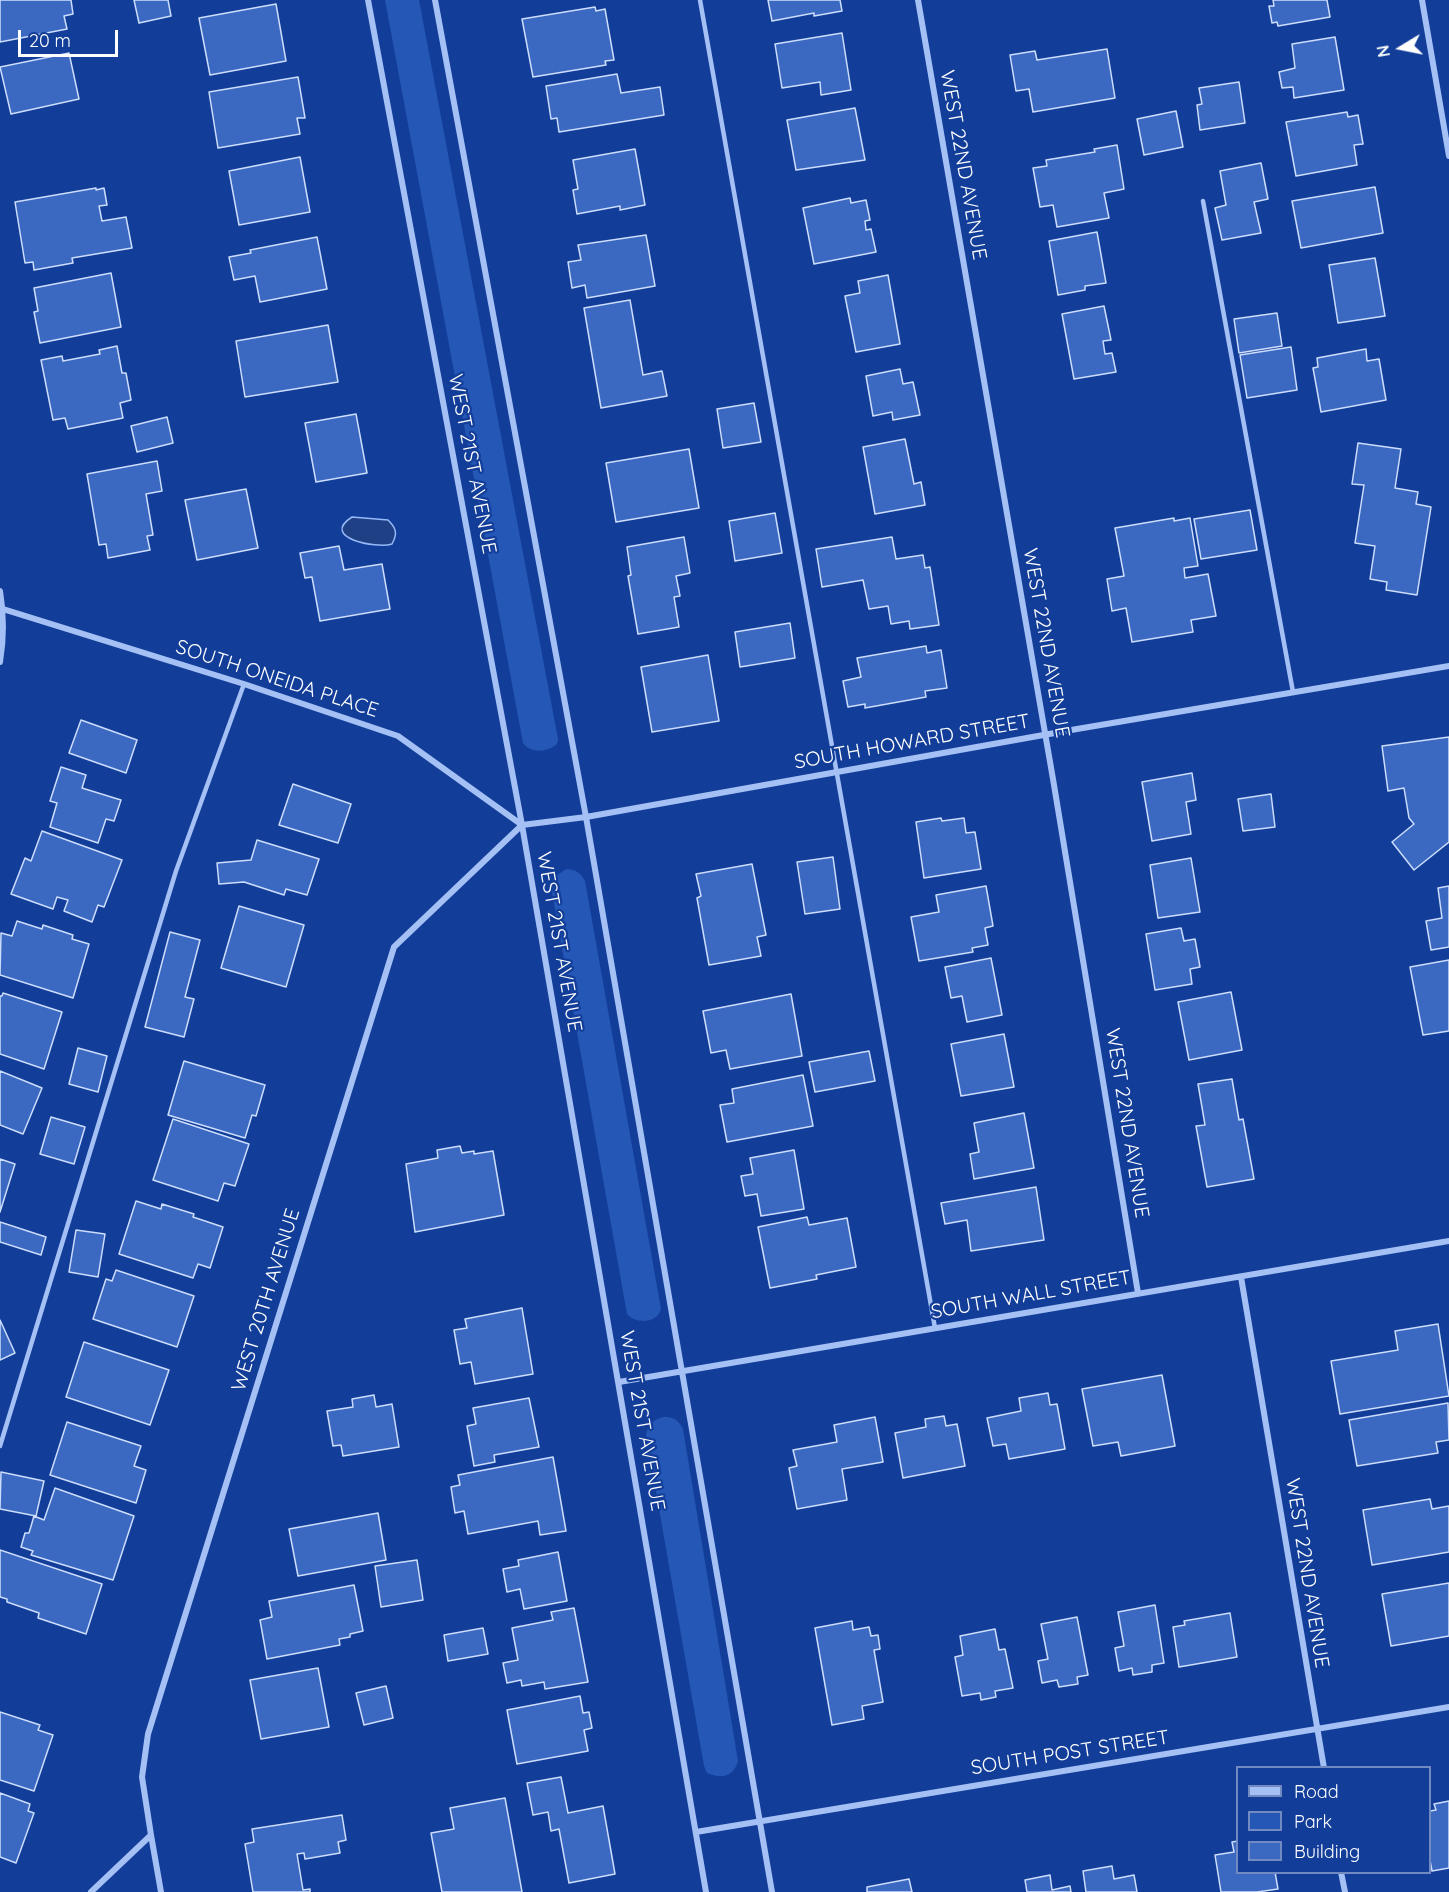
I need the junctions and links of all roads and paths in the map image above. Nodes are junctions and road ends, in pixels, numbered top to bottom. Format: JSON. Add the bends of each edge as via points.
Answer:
{"nodes":[{"id":1,"x":368,"y":0,"type":"edge"},
{"id":2,"x":435,"y":0,"type":"edge"},
{"id":3,"x":700,"y":0,"type":"edge"},
{"id":4,"x":918,"y":0,"type":"edge"},
{"id":5,"x":1422,"y":0,"type":"edge"},
{"id":6,"x":1449,"y":156,"type":"edge"},
{"id":7,"x":1203,"y":201,"type":"dead end"},
{"id":8,"x":0,"y":591,"type":"edge"},
{"id":9,"x":2,"y":609,"type":"edge"},
{"id":10,"x":0,"y":662,"type":"edge"},
{"id":11,"x":1449,"y":666,"type":"edge"},
{"id":12,"x":244,"y":684,"type":"junction"},
{"id":13,"x":1293,"y":692,"type":"junction"},
{"id":14,"x":1045,"y":735,"type":"junction"},
{"id":15,"x":835,"y":772,"type":"junction"},
{"id":16,"x":586,"y":817,"type":"junction"},
{"id":17,"x":522,"y":825,"type":"junction"},
{"id":18,"x":1449,"y":1241,"type":"edge"},
{"id":19,"x":1241,"y":1277,"type":"junction"},
{"id":20,"x":1138,"y":1293,"type":"junction"},
{"id":21,"x":935,"y":1328,"type":"junction"},
{"id":22,"x":683,"y":1371,"type":"junction"},
{"id":23,"x":619,"y":1382,"type":"junction"},
{"id":24,"x":0,"y":1446,"type":"edge"},
{"id":25,"x":1449,"y":1707,"type":"edge"},
{"id":26,"x":1316,"y":1729,"type":"junction"},
{"id":27,"x":1324,"y":1766,"type":"edge"},
{"id":28,"x":759,"y":1821,"type":"junction"},
{"id":29,"x":696,"y":1832,"type":"junction"},
{"id":30,"x":151,"y":1835,"type":"junction"},
{"id":31,"x":1341,"y":1874,"type":"edge"},
{"id":32,"x":91,"y":1892,"type":"edge"},
{"id":33,"x":161,"y":1892,"type":"edge"},
{"id":34,"x":706,"y":1892,"type":"edge"},
{"id":35,"x":772,"y":1892,"type":"edge"},
{"id":36,"x":1345,"y":1892,"type":"edge"}],
"edges":[{"from":1,"to":17,"type":"street","name":"WEST 21ST AVENUE"},
{"from":2,"to":16,"type":"street"},
{"from":3,"to":15,"type":"lane"},
{"from":4,"to":14,"type":"street","name":"WEST 22ND AVENUE"},
{"from":5,"to":6,"type":"street"},
{"from":7,"to":13,"type":"lane"},
{"from":8,"to":9,"type":"street"},
{"from":9,"to":10,"type":"street"},
{"from":9,"to":12,"type":"street","name":"SOUTH ONEIDA PLACE"},
{"from":11,"to":13,"type":"street","name":"SOUTH HOWARD STREET"},
{"from":12,"to":17,"type":"street","name":"SOUTH ONEIDA PLACE","via":[[398,736]]},
{"from":12,"to":24,"type":"lane","via":[[176,871]]},
{"from":13,"to":14,"type":"street","name":"SOUTH HOWARD STREET"},
{"from":14,"to":15,"type":"street","name":"SOUTH HOWARD STREET"},
{"from":14,"to":20,"type":"street","name":"WEST 22ND AVENUE"},
{"from":15,"to":16,"type":"street","name":"SOUTH HOWARD STREET"},
{"from":15,"to":21,"type":"lane"},
{"from":16,"to":17,"type":"street","name":"SOUTH HOWARD STREET"},
{"from":16,"to":22,"type":"street"},
{"from":17,"to":23,"type":"street","name":"WEST 21ST AVENUE"},
{"from":17,"to":30,"type":"street","name":"WEST 20TH AVENUE","via":[[394,947],[148,1734],[142,1777]]},
{"from":18,"to":19,"type":"street","name":"SOUTH WALL STREET"},
{"from":19,"to":20,"type":"street","name":"SOUTH WALL STREET"},
{"from":19,"to":26,"type":"street","name":"WEST 22ND AVENUE"},
{"from":20,"to":21,"type":"street","name":"SOUTH WALL STREET"},
{"from":21,"to":22,"type":"street","name":"SOUTH WALL STREET"},
{"from":22,"to":23,"type":"street","name":"SOUTH WALL STREET"},
{"from":22,"to":28,"type":"street"},
{"from":23,"to":29,"type":"street","name":"WEST 21ST AVENUE"},
{"from":25,"to":26,"type":"street","name":"SOUTH POST STREET"},
{"from":26,"to":27,"type":"street","name":"WEST 22ND AVENUE"},
{"from":26,"to":28,"type":"street","name":"SOUTH POST STREET"},
{"from":28,"to":29,"type":"street","name":"SOUTH POST STREET"},
{"from":28,"to":35,"type":"street"},
{"from":29,"to":34,"type":"street","name":"WEST 21ST AVENUE"},
{"from":30,"to":32,"type":"street"},
{"from":30,"to":33,"type":"street","name":"WEST 20TH AVENUE"},
{"from":31,"to":36,"type":"street"}]}
